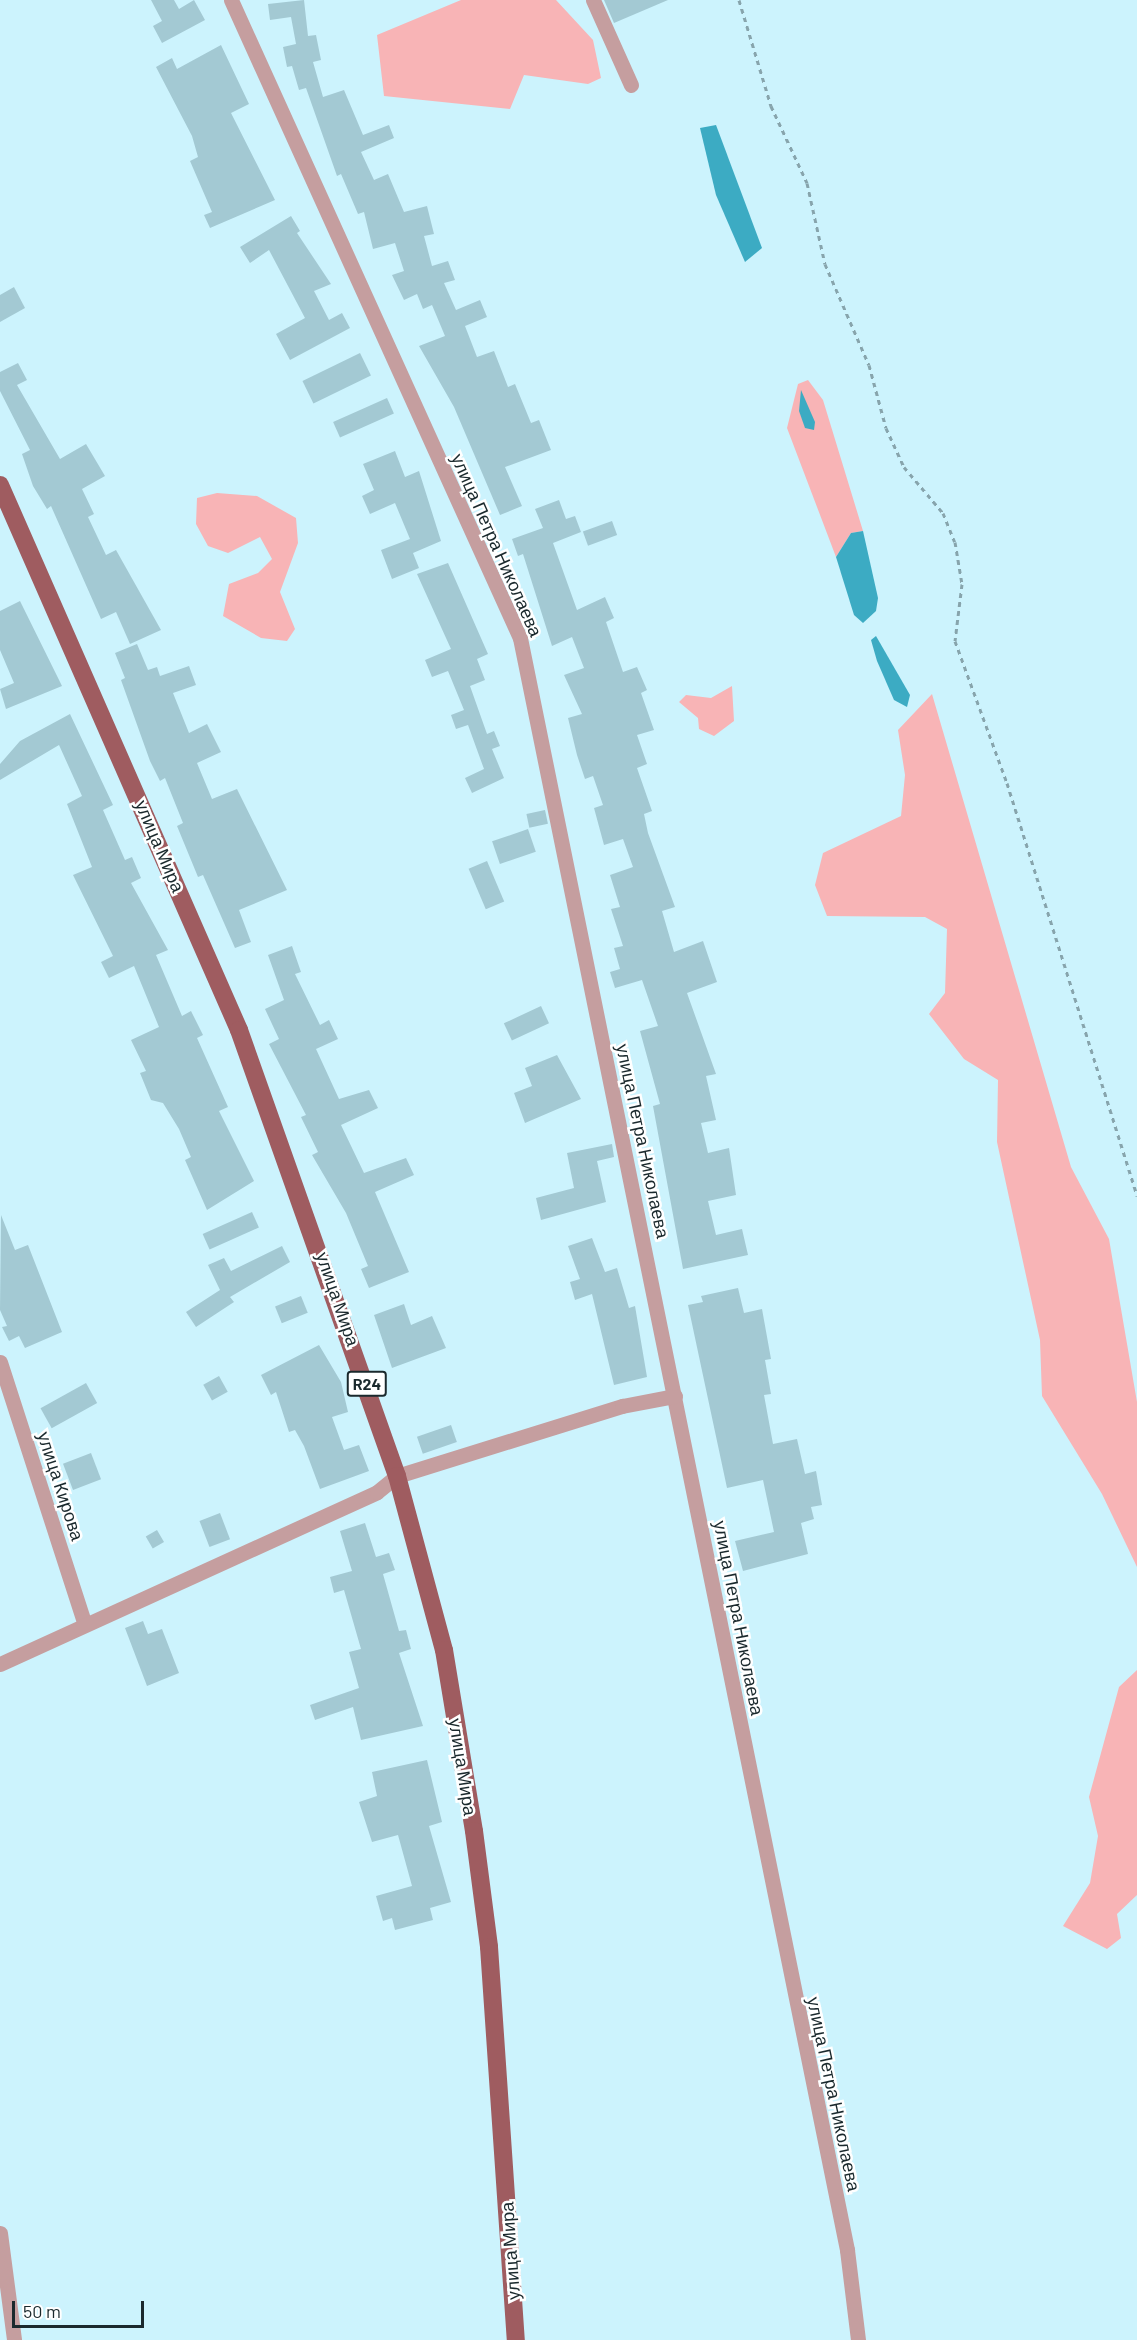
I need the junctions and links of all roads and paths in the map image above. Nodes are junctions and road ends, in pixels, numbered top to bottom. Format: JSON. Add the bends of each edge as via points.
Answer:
{"nodes":[{"id":1,"x":231,"y":0,"type":"edge"},
{"id":2,"x":593,"y":0,"type":"edge"},
{"id":3,"x":739,"y":0,"type":"edge"},
{"id":4,"x":632,"y":85,"type":"dead end"},
{"id":5,"x":0,"y":485,"type":"edge"},
{"id":6,"x":1137,"y":1196,"type":"edge"},
{"id":7,"x":0,"y":1362,"type":"edge"},
{"id":8,"x":675,"y":1396,"type":"junction"},
{"id":9,"x":397,"y":1476,"type":"junction"},
{"id":10,"x":84,"y":1622,"type":"junction"},
{"id":11,"x":0,"y":1664,"type":"edge"},
{"id":12,"x":0,"y":2234,"type":"edge"},
{"id":13,"x":14,"y":2340,"type":"edge"},
{"id":14,"x":516,"y":2340,"type":"edge"},
{"id":15,"x":858,"y":2340,"type":"edge"}],
"edges":[{"from":1,"to":8,"type":"street","name":"улица Петра Николаева","via":[[520,638]]},
{"from":2,"to":4,"type":"street"},
{"from":3,"to":6,"type":"path","via":[[771,106],[807,183],[825,264],[868,365],[886,428],[904,467],[942,513],[955,542],[962,584],[955,641],[1007,783]]},
{"from":5,"to":9,"type":"main road","name":"улица Мира","number":"R24","via":[[239,1030]]},
{"from":7,"to":10,"type":"street","name":"улица Кирова"},
{"from":8,"to":9,"type":"street","via":[[622,1406]]},
{"from":8,"to":15,"type":"street","name":"улица Петра Николаева","via":[[847,2250]]},
{"from":9,"to":10,"type":"street","via":[[377,1492]]},
{"from":9,"to":14,"type":"main road","name":"улица Мира","number":"R24","via":[[444,1650],[474,1831],[489,1947]]},
{"from":10,"to":11,"type":"street"},
{"from":12,"to":13,"type":"street"}]}
